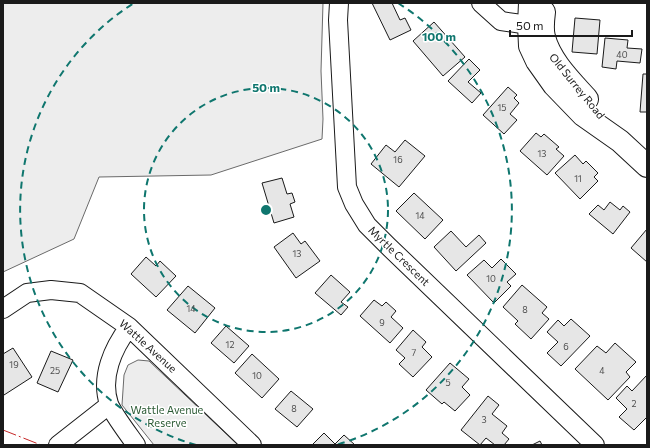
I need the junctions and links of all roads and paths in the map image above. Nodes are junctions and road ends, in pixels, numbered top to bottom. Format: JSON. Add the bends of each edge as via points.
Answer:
{"nodes":[{"id":1,"x":339,"y":3,"type":"edge"},
{"id":2,"x":481,"y":3,"type":"edge"},
{"id":3,"x":530,"y":3,"type":"edge"},
{"id":4,"x":545,"y":3,"type":"edge"},
{"id":5,"x":529,"y":25,"type":"junction"},
{"id":6,"x":620,"y":140,"type":"junction"},
{"id":7,"x":647,"y":166,"type":"edge"},
{"id":8,"x":3,"y":309,"type":"edge"},
{"id":9,"x":129,"y":327,"type":"junction"},
{"id":10,"x":109,"y":405,"type":"junction"},
{"id":11,"x":58,"y":445,"type":"edge"},
{"id":12,"x":136,"y":445,"type":"edge"},
{"id":13,"x":252,"y":445,"type":"edge"},
{"id":14,"x":595,"y":445,"type":"edge"}],
"edges":[{"from":1,"to":14,"type":"street","name":"Myrtle Crescent","via":[[347,187],[354,204],[368,225],[388,246]]},
{"from":2,"to":5,"type":"street","via":[[501,21]]},
{"from":3,"to":5,"type":"main road","name":"Old Surrey Road"},
{"from":4,"to":6,"type":"main road","name":"Old Surrey Road","via":[[543,36],[548,50]]},
{"from":5,"to":6,"type":"main road","name":"Old Surrey Road","via":[[530,46],[554,85],[583,115]]},
{"from":6,"to":7,"type":"main road","name":"Old Surrey Road"},
{"from":8,"to":9,"type":"street","name":"Wattle Avenue","via":[[27,293],[51,290],[80,293]]},
{"from":9,"to":10,"type":"street","via":[[112,355],[106,383]]},
{"from":9,"to":13,"type":"street","name":"Wattle Avenue"},
{"from":10,"to":11,"type":"street"},
{"from":10,"to":12,"type":"street"}]}
